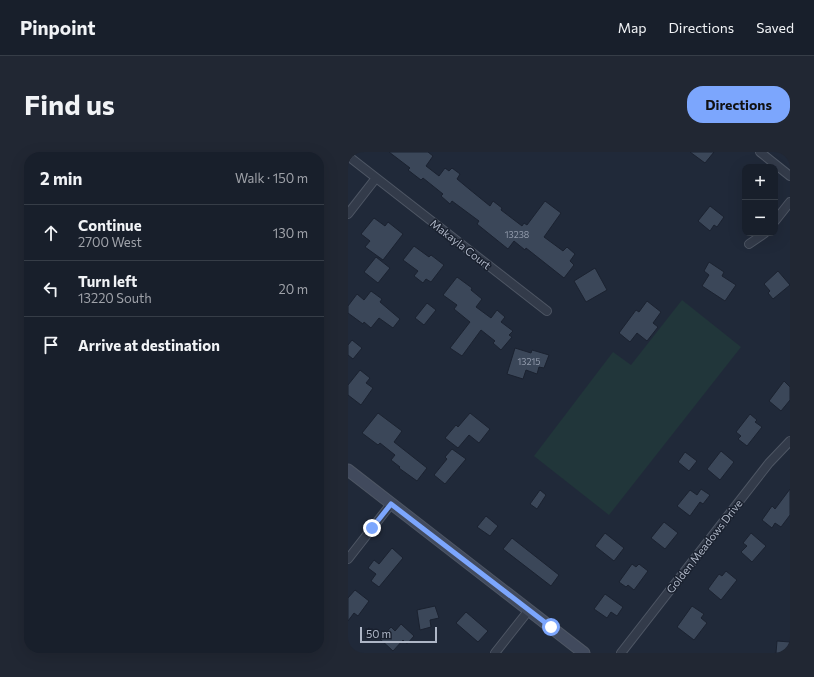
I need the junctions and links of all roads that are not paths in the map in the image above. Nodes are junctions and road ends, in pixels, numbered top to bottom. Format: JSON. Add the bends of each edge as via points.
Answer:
{"nodes":[{"id":1,"x":760,"y":152,"type":"edge"},
{"id":2,"x":348,"y":156,"type":"edge"},
{"id":3,"x":790,"y":176,"type":"edge"},
{"id":4,"x":376,"y":178,"type":"junction"},
{"id":5,"x":790,"y":202,"type":"edge"},
{"id":6,"x":348,"y":214,"type":"edge"},
{"id":7,"x":778,"y":217,"type":"edge"},
{"id":8,"x":760,"y":236,"type":"edge"},
{"id":9,"x":749,"y":244,"type":"dead end"},
{"id":10,"x":547,"y":311,"type":"dead end"},
{"id":11,"x":790,"y":441,"type":"edge"},
{"id":12,"x":348,"y":470,"type":"edge"},
{"id":13,"x":391,"y":504,"type":"junction"},
{"id":14,"x":348,"y":559,"type":"edge"},
{"id":15,"x":529,"y":610,"type":"junction"},
{"id":16,"x":496,"y":653,"type":"edge"},
{"id":17,"x":584,"y":653,"type":"edge"},
{"id":18,"x":621,"y":653,"type":"edge"}],
"edges":[{"from":1,"to":3,"type":"street"},
{"from":2,"to":4,"type":"street","name":"Makayla Court"},
{"from":4,"to":6,"type":"street"},
{"from":4,"to":10,"type":"street","name":"Makayla Court"},
{"from":5,"to":7,"type":"street"},
{"from":8,"to":9,"type":"street"},
{"from":11,"to":18,"type":"street","name":"Golden Meadows Drive","via":[[769,463]]},
{"from":12,"to":13,"type":"main road"},
{"from":13,"to":14,"type":"street"},
{"from":13,"to":15,"type":"main road"},
{"from":15,"to":16,"type":"street"},
{"from":15,"to":17,"type":"main road"}]}
